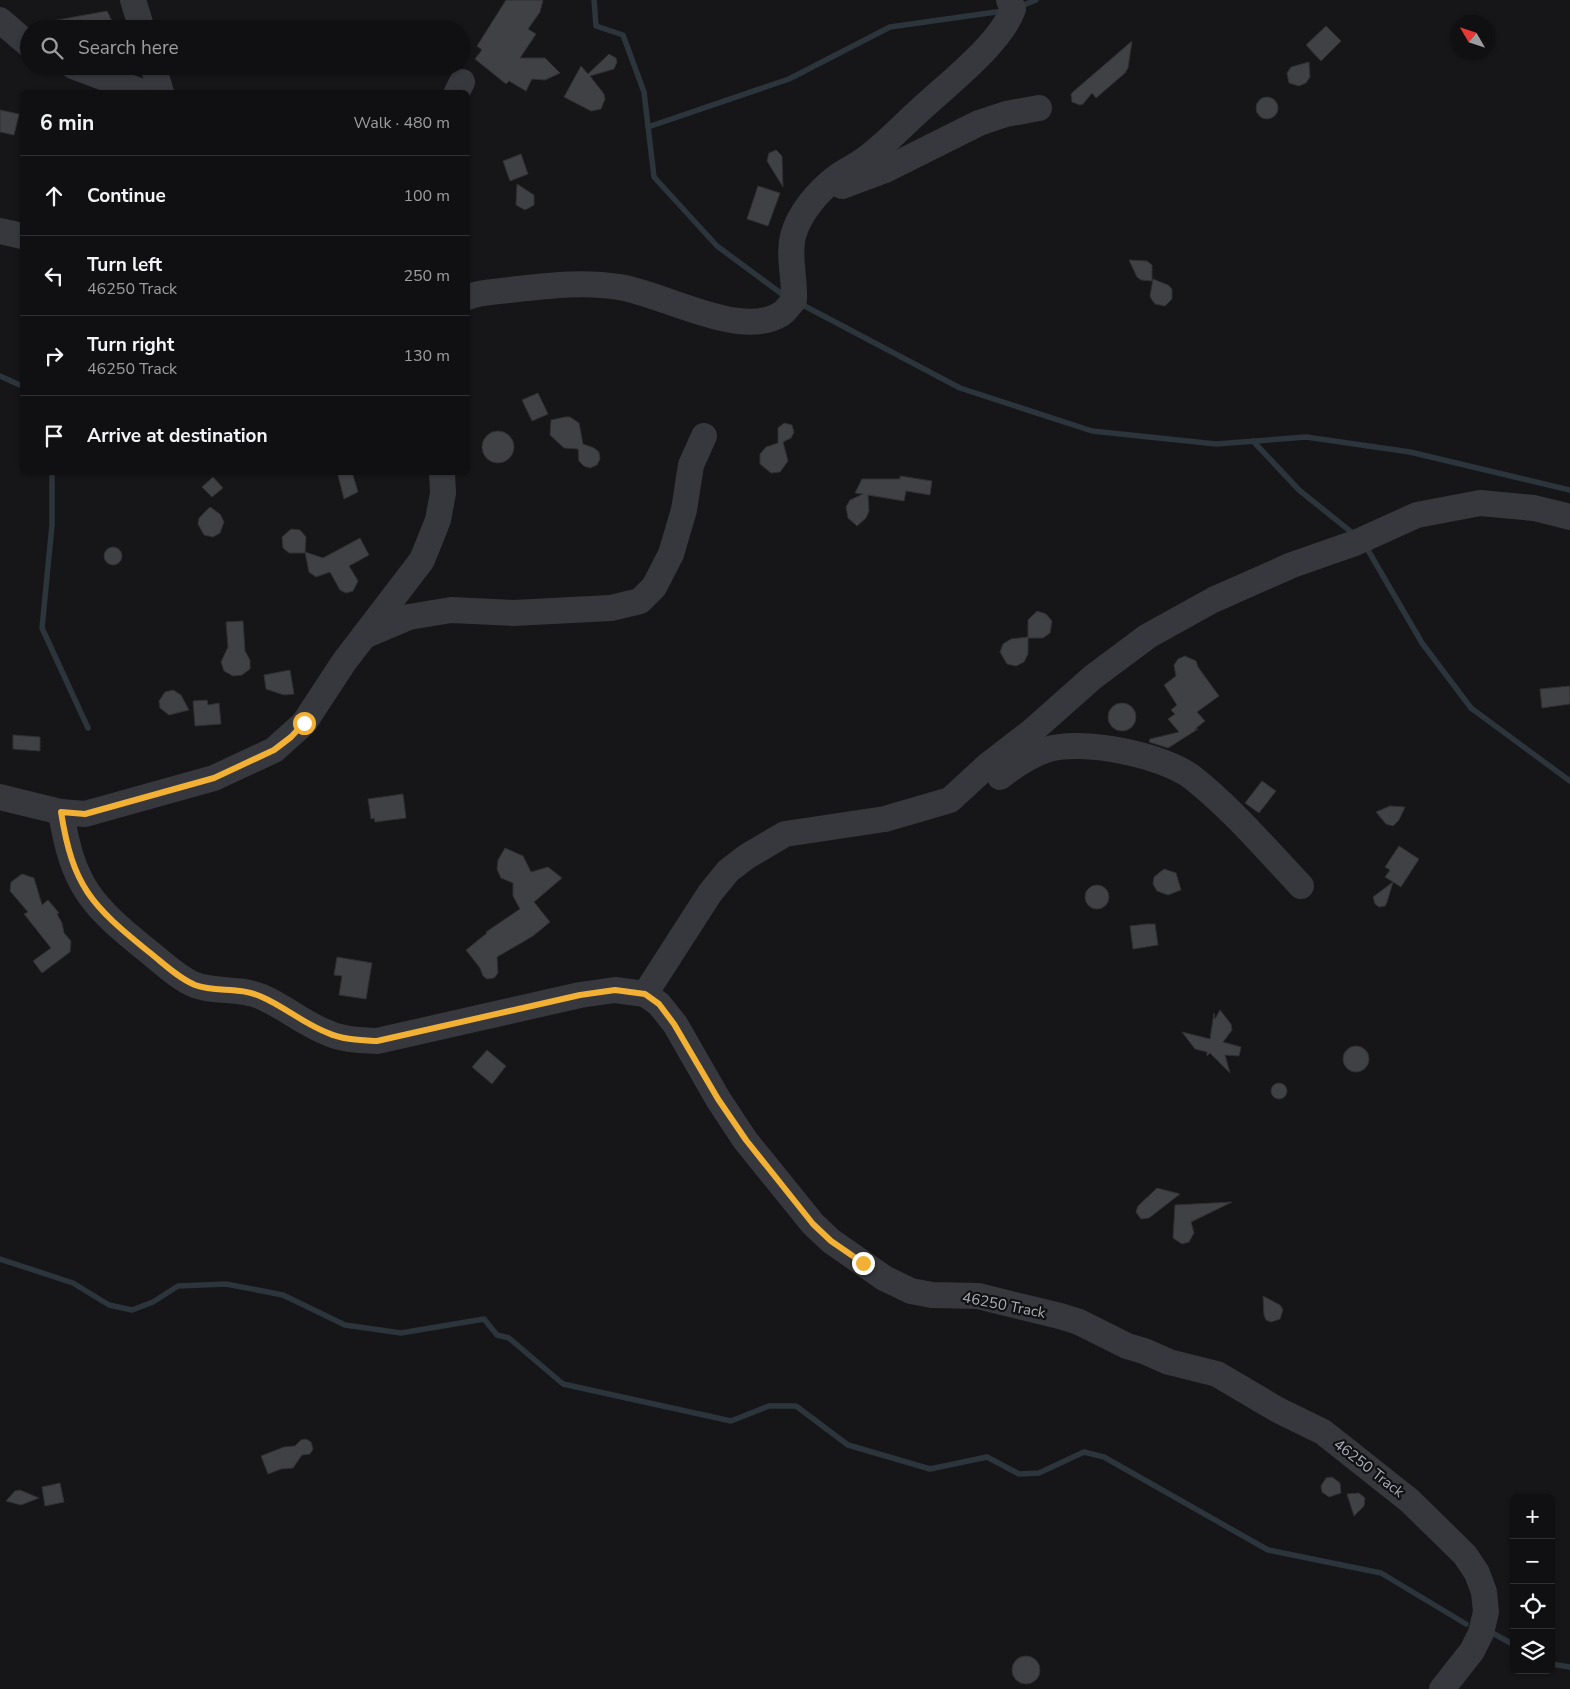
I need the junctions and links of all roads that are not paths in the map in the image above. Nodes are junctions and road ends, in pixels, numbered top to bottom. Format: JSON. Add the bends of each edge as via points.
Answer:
{"nodes":[{"id":1,"x":133,"y":0,"type":"edge"},
{"id":2,"x":1009,"y":0,"type":"edge"},
{"id":3,"x":0,"y":20,"type":"edge"},
{"id":4,"x":139,"y":20,"type":"edge"},
{"id":5,"x":20,"y":37,"type":"edge"},
{"id":6,"x":97,"y":75,"type":"edge"},
{"id":7,"x":156,"y":75,"type":"edge"},
{"id":8,"x":137,"y":90,"type":"edge"},
{"id":9,"x":160,"y":90,"type":"edge"},
{"id":10,"x":1039,"y":108,"type":"dead end"},
{"id":11,"x":809,"y":206,"type":"junction"},
{"id":12,"x":0,"y":231,"type":"edge"},
{"id":13,"x":20,"y":236,"type":"edge"},
{"id":14,"x":470,"y":298,"type":"edge"},
{"id":15,"x":704,"y":436,"type":"dead end"},
{"id":16,"x":442,"y":475,"type":"edge"},
{"id":17,"x":1570,"y":517,"type":"edge"},
{"id":18,"x":363,"y":637,"type":"junction"},
{"id":19,"x":0,"y":797,"type":"edge"},
{"id":20,"x":950,"y":800,"type":"junction"},
{"id":21,"x":61,"y":812,"type":"junction"},
{"id":22,"x":1301,"y":886,"type":"dead end"},
{"id":23,"x":645,"y":994,"type":"junction"},
{"id":24,"x":1442,"y":1689,"type":"edge"}],
"edges":[{"from":1,"to":4,"type":"street"},
{"from":2,"to":11,"type":"street","via":[[1013,9],[1008,23],[965,69],[888,141],[838,176]]},
{"from":3,"to":5,"type":"street"},
{"from":6,"to":8,"type":"street"},
{"from":7,"to":9,"type":"street"},
{"from":10,"to":11,"type":"street","via":[[979,123],[885,170],[843,186]]},
{"from":11,"to":14,"type":"street","via":[[800,217],[793,236],[794,300],[781,314],[765,320],[735,321],[621,287],[588,283]]},
{"from":12,"to":13,"type":"street"},
{"from":15,"to":18,"type":"street","via":[[692,465],[684,510],[671,554],[654,587],[640,601],[610,608],[513,613],[451,610],[409,617]]},
{"from":16,"to":18,"type":"street","via":[[443,493],[438,520],[426,553]]},
{"from":17,"to":20,"type":"street","via":[[1534,508],[1480,503],[1417,515],[1213,600],[1148,636],[1093,677],[1031,732],[988,764]]},
{"from":18,"to":21,"type":"street","via":[[304,723],[274,750],[214,778],[85,814]]},
{"from":19,"to":21,"type":"street"},
{"from":20,"to":22,"type":"street","via":[[975,792],[1021,760],[1047,749],[1079,745],[1152,758],[1191,776]]},
{"from":20,"to":23,"type":"street","via":[[885,818],[785,834],[746,858],[728,871],[710,893]]},
{"from":21,"to":23,"type":"street","via":[[66,845],[75,872],[89,897],[118,927],[196,985],[237,989],[259,996],[330,1034],[377,1041],[580,995],[615,990]]},
{"from":23,"to":24,"type":"street","name":"46250 Track","via":[[659,1004],[674,1024],[746,1140],[813,1224],[831,1241],[884,1278],[911,1291],[978,1296],[1060,1316],[1169,1362],[1217,1374],[1323,1432],[1410,1501],[1465,1556],[1477,1573],[1484,1592],[1486,1612],[1480,1633],[1472,1651]]}]}
